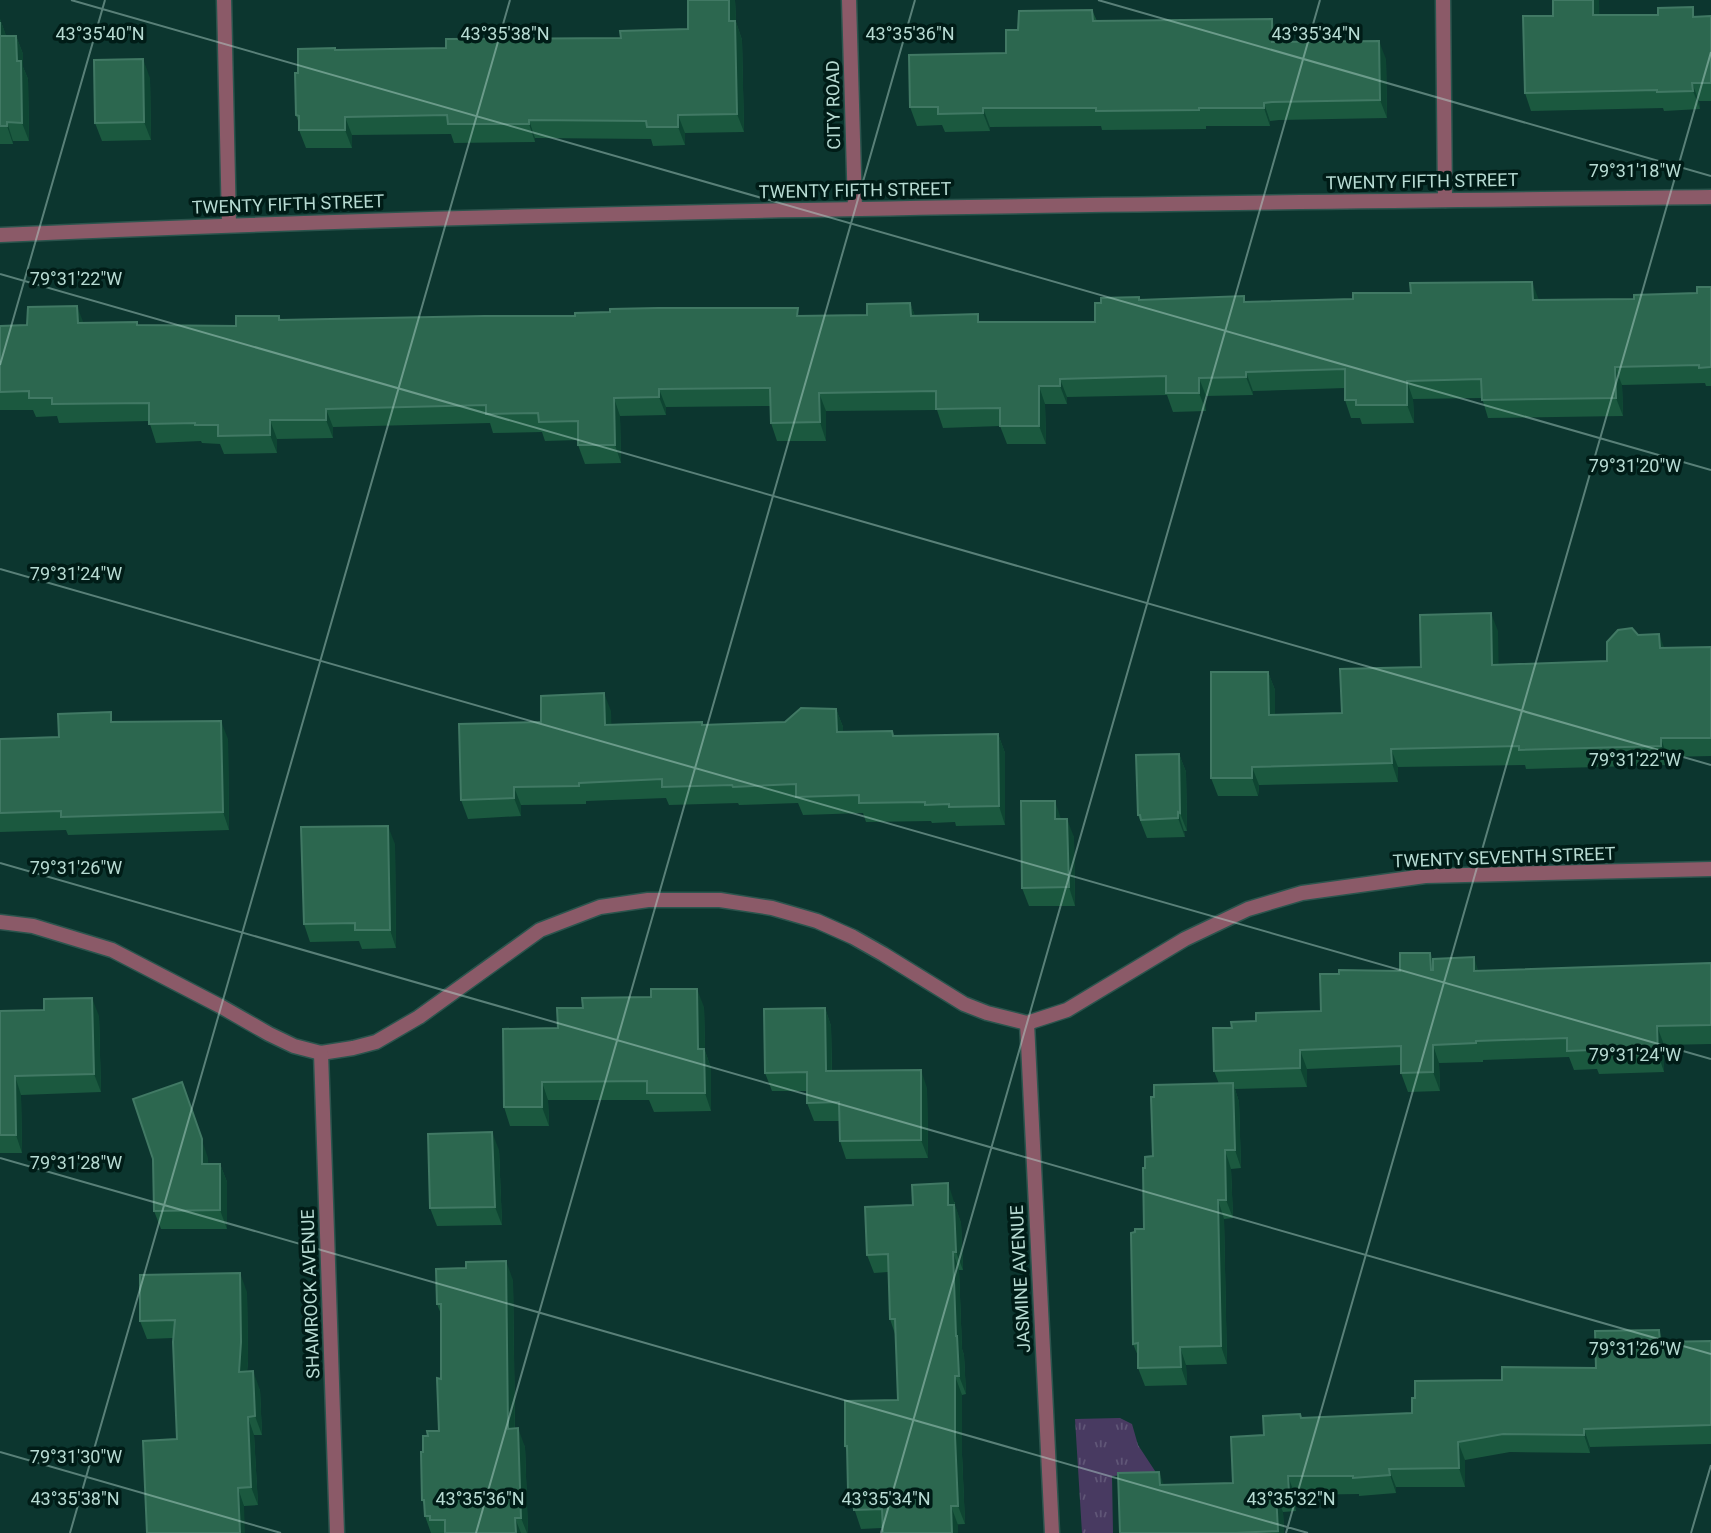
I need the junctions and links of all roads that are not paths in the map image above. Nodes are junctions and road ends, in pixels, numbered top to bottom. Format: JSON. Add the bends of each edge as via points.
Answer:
{"nodes":[{"id":1,"x":224,"y":0,"type":"edge"},
{"id":2,"x":849,"y":0,"type":"edge"},
{"id":3,"x":1443,"y":0,"type":"edge"},
{"id":4,"x":1711,"y":197,"type":"edge"},
{"id":5,"x":1445,"y":200,"type":"junction"},
{"id":6,"x":855,"y":209,"type":"junction"},
{"id":7,"x":229,"y":225,"type":"junction"},
{"id":8,"x":0,"y":235,"type":"edge"},
{"id":9,"x":1711,"y":869,"type":"edge"},
{"id":10,"x":0,"y":922,"type":"edge"},
{"id":11,"x":1027,"y":1023,"type":"junction"},
{"id":12,"x":321,"y":1054,"type":"junction"},
{"id":13,"x":337,"y":1533,"type":"edge"},
{"id":14,"x":1052,"y":1533,"type":"edge"}],
"edges":[{"from":1,"to":7,"type":"street"},
{"from":2,"to":6,"type":"street","name":"CITY ROAD"},
{"from":3,"to":5,"type":"street"},
{"from":4,"to":5,"type":"street","name":"TWENTY FIFTH STREET"},
{"from":5,"to":6,"type":"street","name":"TWENTY FIFTH STREET"},
{"from":6,"to":7,"type":"street","name":"TWENTY FIFTH STREET"},
{"from":7,"to":8,"type":"street","name":"TWENTY FIFTH STREET"},
{"from":9,"to":11,"type":"street","name":"TWENTY SEVENTH STREET","via":[[1425,876],[1302,893],[1235,915],[1185,939],[1067,1010]]},
{"from":10,"to":12,"type":"street","via":[[33,926],[112,950],[269,1034]]},
{"from":11,"to":12,"type":"street","via":[[964,1004],[817,920],[720,900],[648,900],[600,907],[540,930],[419,1017],[376,1042]]},
{"from":11,"to":14,"type":"street","name":"JASMINE AVENUE"},
{"from":12,"to":13,"type":"street","name":"SHAMROCK AVENUE"}]}
